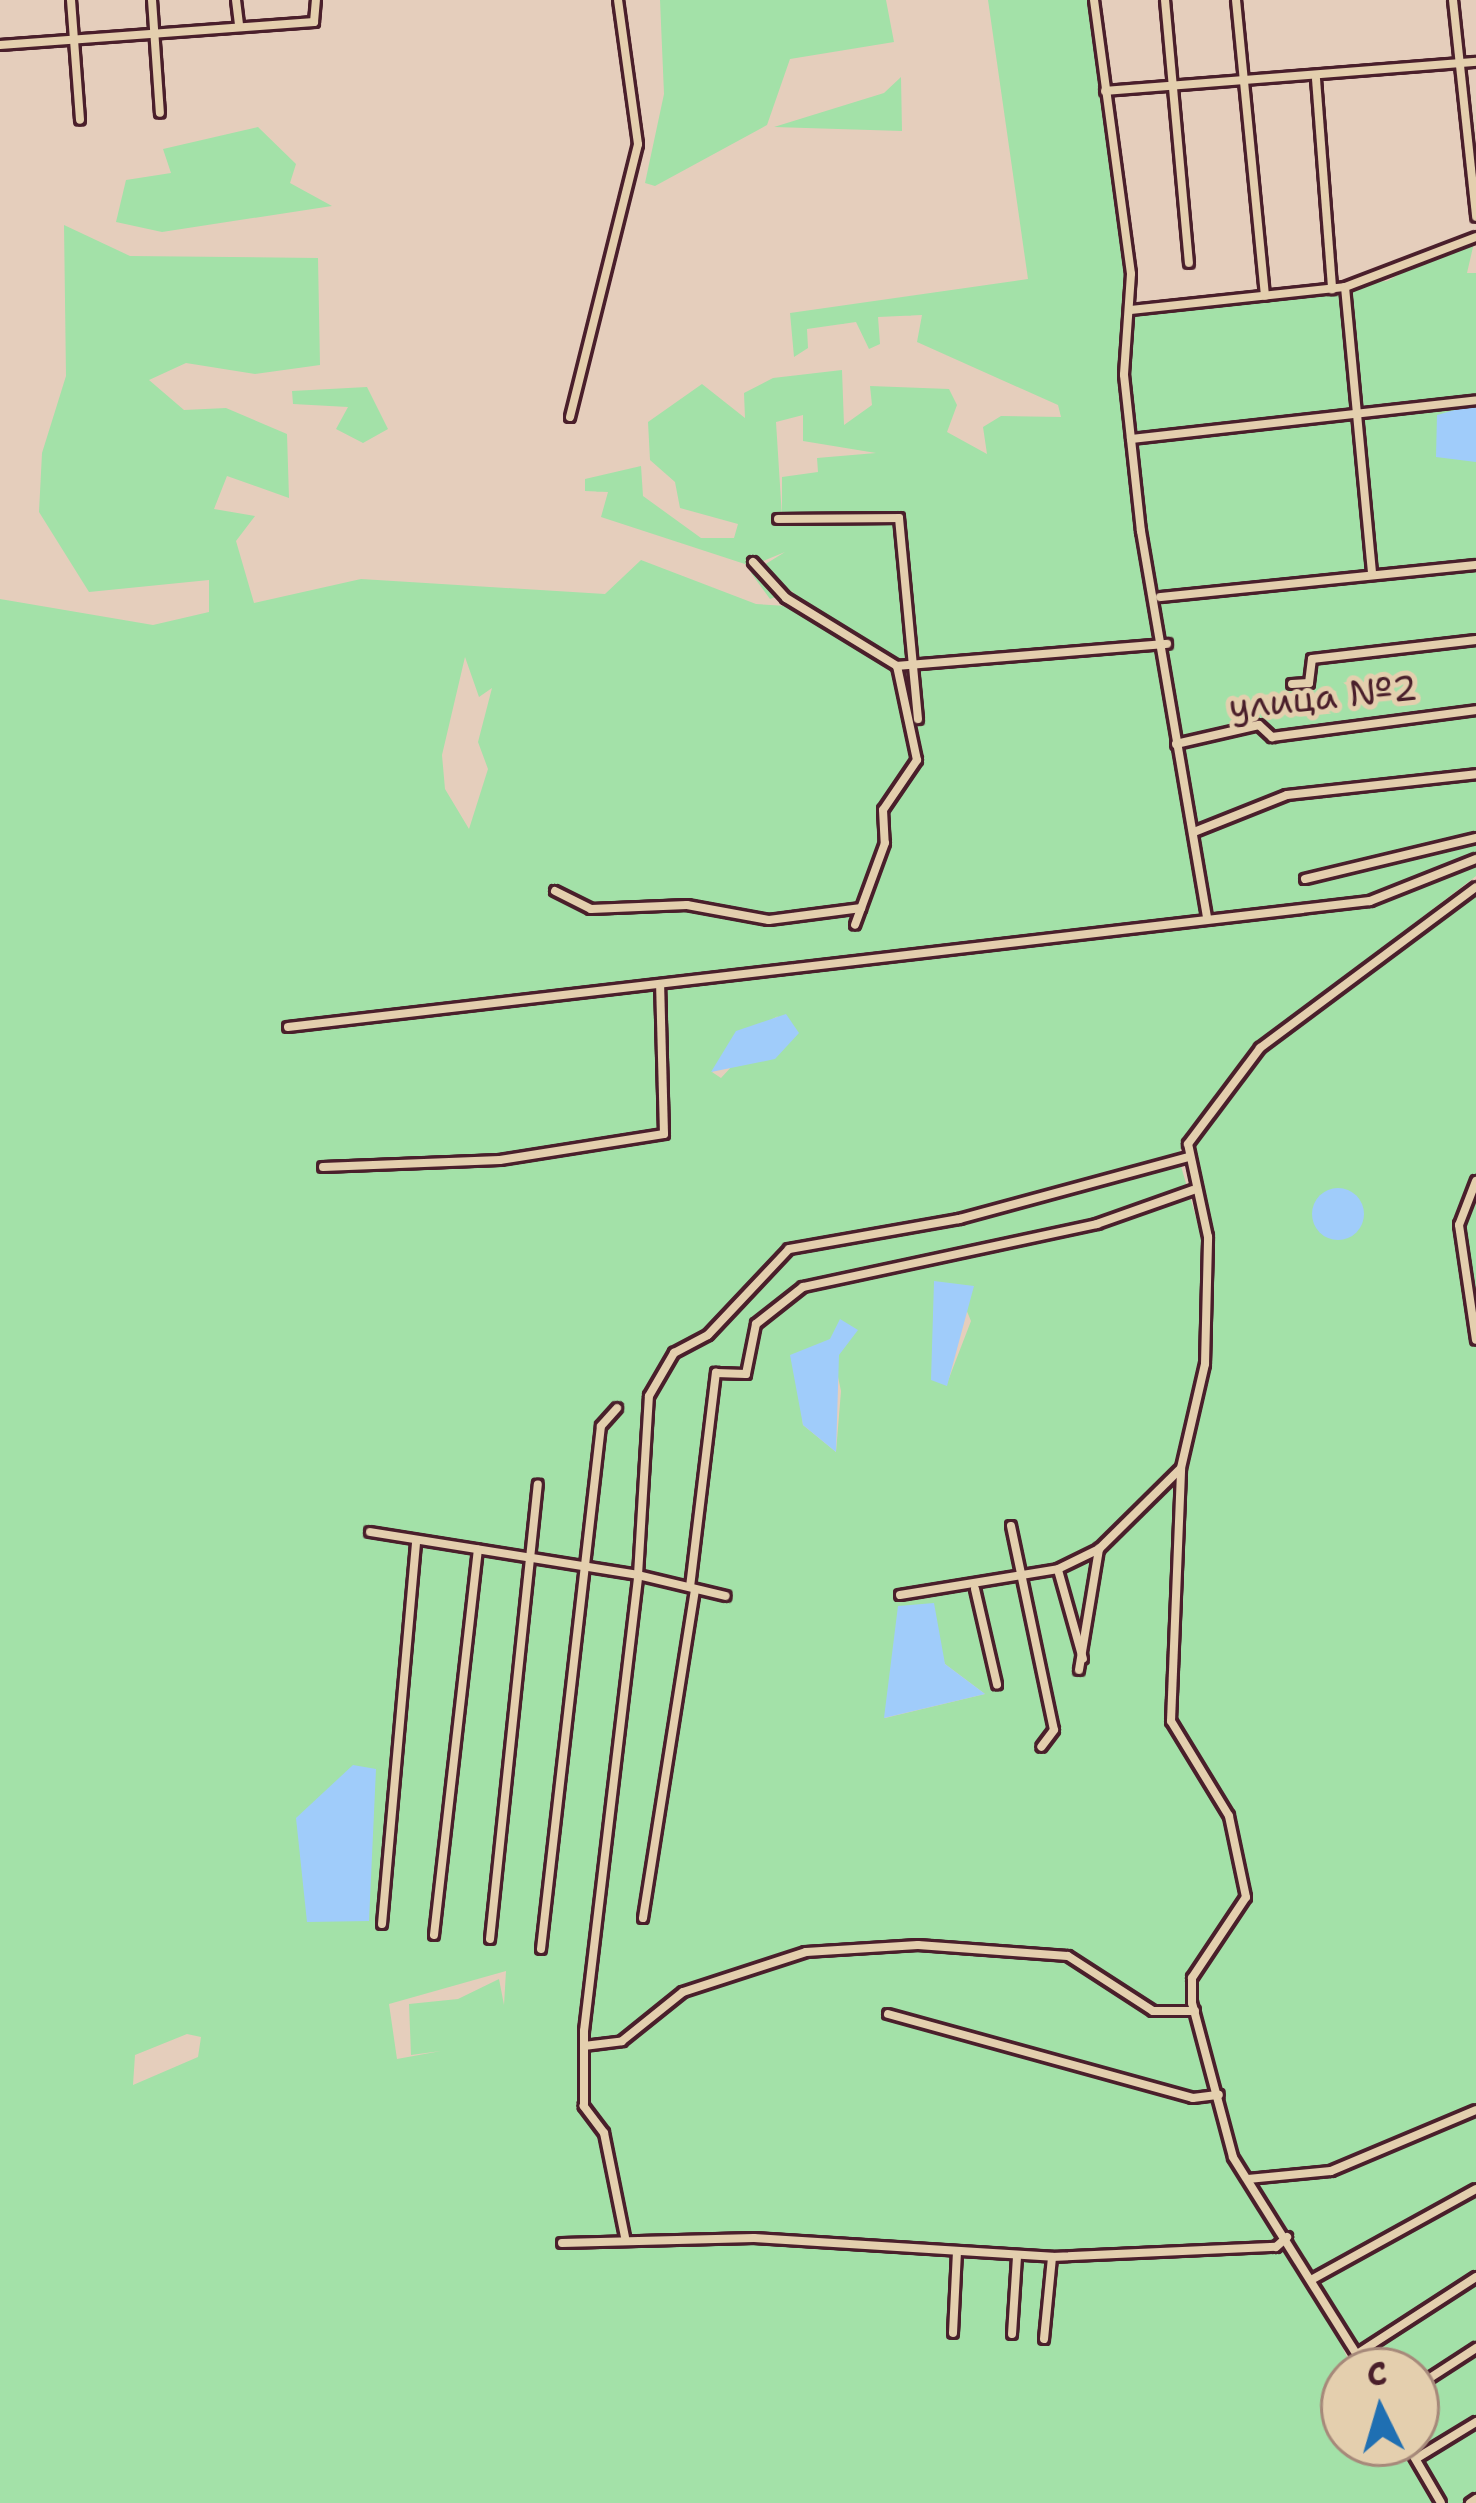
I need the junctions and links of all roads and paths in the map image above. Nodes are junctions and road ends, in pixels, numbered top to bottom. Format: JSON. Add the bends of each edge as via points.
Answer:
{"nodes":[{"id":1,"x":71,"y":0,"type":"edge"},
{"id":2,"x":152,"y":0,"type":"edge"},
{"id":3,"x":236,"y":0,"type":"edge"},
{"id":4,"x":316,"y":0,"type":"edge"},
{"id":5,"x":618,"y":0,"type":"edge"},
{"id":6,"x":1094,"y":0,"type":"edge"},
{"id":7,"x":1165,"y":0,"type":"edge"},
{"id":8,"x":1236,"y":0,"type":"edge"},
{"id":9,"x":1453,"y":0,"type":"edge"},
{"id":10,"x":239,"y":26,"type":"junction"},
{"id":11,"x":154,"y":33,"type":"junction"},
{"id":12,"x":73,"y":39,"type":"junction"},
{"id":13,"x":0,"y":45,"type":"edge"},
{"id":14,"x":1460,"y":62,"type":"junction"},
{"id":15,"x":1476,"y":62,"type":"edge"},
{"id":16,"x":1316,"y":79,"type":"junction"},
{"id":17,"x":1245,"y":84,"type":"junction"},
{"id":18,"x":1174,"y":89,"type":"junction"},
{"id":19,"x":1105,"y":91,"type":"junction"},
{"id":20,"x":160,"y":113,"type":"dead end"},
{"id":21,"x":80,"y":120,"type":"dead end"},
{"id":22,"x":1476,"y":217,"type":"edge"},
{"id":23,"x":1476,"y":237,"type":"edge"},
{"id":24,"x":1189,"y":263,"type":"dead end"},
{"id":25,"x":1345,"y":287,"type":"junction"},
{"id":26,"x":1332,"y":289,"type":"junction"},
{"id":27,"x":1265,"y":296,"type":"junction"},
{"id":28,"x":1130,"y":310,"type":"junction"},
{"id":29,"x":1476,"y":400,"type":"edge"},
{"id":30,"x":1350,"y":413,"type":"junction"},
{"id":31,"x":570,"y":417,"type":"dead end"},
{"id":32,"x":1131,"y":439,"type":"junction"},
{"id":33,"x":778,"y":519,"type":"dead end"},
{"id":34,"x":753,"y":562,"type":"dead end"},
{"id":35,"x":1476,"y":565,"type":"edge"},
{"id":36,"x":1372,"y":573,"type":"junction"},
{"id":37,"x":1160,"y":597,"type":"junction"},
{"id":38,"x":1476,"y":640,"type":"edge"},
{"id":39,"x":1167,"y":644,"type":"junction"},
{"id":40,"x":916,"y":663,"type":"junction"},
{"id":41,"x":897,"y":666,"type":"junction"},
{"id":42,"x":1292,"y":684,"type":"dead end"},
{"id":43,"x":1476,"y":710,"type":"edge"},
{"id":44,"x":918,"y":719,"type":"dead end"},
{"id":45,"x":1176,"y":744,"type":"junction"},
{"id":46,"x":1476,"y":774,"type":"edge"},
{"id":47,"x":1194,"y":832,"type":"junction"},
{"id":48,"x":1476,"y":838,"type":"edge"},
{"id":49,"x":1476,"y":859,"type":"edge"},
{"id":50,"x":1305,"y":879,"type":"dead end"},
{"id":51,"x":1476,"y":887,"type":"edge"},
{"id":52,"x":555,"y":891,"type":"dead end"},
{"id":53,"x":861,"y":908,"type":"junction"},
{"id":54,"x":1207,"y":916,"type":"junction"},
{"id":55,"x":855,"y":925,"type":"dead end"},
{"id":56,"x":660,"y":985,"type":"junction"},
{"id":57,"x":289,"y":1027,"type":"dead end"},
{"id":58,"x":1189,"y":1157,"type":"junction"},
{"id":59,"x":323,"y":1168,"type":"dead end"},
{"id":60,"x":1476,"y":1181,"type":"edge"},
{"id":61,"x":1193,"y":1190,"type":"junction"},
{"id":62,"x":1476,"y":1340,"type":"edge"},
{"id":63,"x":617,"y":1408,"type":"dead end"},
{"id":64,"x":1181,"y":1468,"type":"junction"},
{"id":65,"x":538,"y":1485,"type":"dead end"},
{"id":66,"x":1011,"y":1526,"type":"dead end"},
{"id":67,"x":370,"y":1532,"type":"dead end"},
{"id":68,"x":416,"y":1541,"type":"junction"},
{"id":69,"x":1099,"y":1549,"type":"junction"},
{"id":70,"x":478,"y":1550,"type":"junction"},
{"id":71,"x":530,"y":1559,"type":"junction"},
{"id":72,"x":584,"y":1568,"type":"junction"},
{"id":73,"x":1058,"y":1569,"type":"junction"},
{"id":74,"x":638,"y":1575,"type":"junction"},
{"id":75,"x":1016,"y":1578,"type":"junction"},
{"id":76,"x":692,"y":1588,"type":"junction"},
{"id":77,"x":975,"y":1589,"type":"junction"},
{"id":78,"x":899,"y":1595,"type":"dead end"},
{"id":79,"x":726,"y":1596,"type":"dead end"},
{"id":80,"x":997,"y":1684,"type":"dead end"},
{"id":81,"x":1040,"y":1747,"type":"dead end"},
{"id":82,"x":643,"y":1918,"type":"dead end"},
{"id":83,"x":382,"y":1924,"type":"dead end"},
{"id":84,"x":434,"y":1935,"type":"dead end"},
{"id":85,"x":490,"y":1939,"type":"dead end"},
{"id":86,"x":541,"y":1949,"type":"dead end"},
{"id":87,"x":1196,"y":2011,"type":"junction"},
{"id":88,"x":887,"y":2014,"type":"dead end"},
{"id":89,"x":584,"y":2046,"type":"junction"},
{"id":90,"x":1219,"y":2096,"type":"junction"},
{"id":91,"x":1476,"y":2110,"type":"edge"},
{"id":92,"x":1246,"y":2178,"type":"junction"},
{"id":93,"x":1476,"y":2189,"type":"edge"},
{"id":94,"x":1288,"y":2236,"type":"junction"},
{"id":95,"x":625,"y":2237,"type":"junction"},
{"id":96,"x":562,"y":2243,"type":"dead end"},
{"id":97,"x":957,"y":2252,"type":"junction"},
{"id":98,"x":1017,"y":2257,"type":"junction"},
{"id":99,"x":1052,"y":2257,"type":"junction"},
{"id":100,"x":1476,"y":2277,"type":"edge"},
{"id":101,"x":1311,"y":2280,"type":"junction"},
{"id":102,"x":953,"y":2333,"type":"dead end"},
{"id":103,"x":1012,"y":2334,"type":"dead end"},
{"id":104,"x":1044,"y":2339,"type":"dead end"},
{"id":105,"x":1353,"y":2347,"type":"edge"},
{"id":106,"x":1368,"y":2347,"type":"edge"},
{"id":107,"x":1476,"y":2348,"type":"edge"},
{"id":108,"x":1440,"y":2371,"type":"edge"},
{"id":109,"x":1476,"y":2422,"type":"edge"},
{"id":110,"x":1440,"y":2444,"type":"edge"},
{"id":111,"x":1422,"y":2467,"type":"edge"},
{"id":112,"x":1441,"y":2503,"type":"edge"}],
"edges":[{"from":1,"to":12,"type":"street"},
{"from":2,"to":11,"type":"street"},
{"from":3,"to":10,"type":"street"},
{"from":4,"to":10,"type":"street","via":[[318,18]]},
{"from":5,"to":31,"type":"street","via":[[638,144]]},
{"from":6,"to":19,"type":"street"},
{"from":7,"to":18,"type":"street"},
{"from":8,"to":17,"type":"street"},
{"from":9,"to":14,"type":"street"},
{"from":10,"to":11,"type":"street"},
{"from":11,"to":12,"type":"street"},
{"from":11,"to":20,"type":"street"},
{"from":12,"to":13,"type":"street"},
{"from":12,"to":21,"type":"street"},
{"from":14,"to":15,"type":"street"},
{"from":14,"to":16,"type":"street"},
{"from":14,"to":22,"type":"street"},
{"from":16,"to":17,"type":"street"},
{"from":16,"to":26,"type":"street"},
{"from":17,"to":18,"type":"street"},
{"from":17,"to":27,"type":"street"},
{"from":18,"to":19,"type":"street"},
{"from":18,"to":24,"type":"street"},
{"from":19,"to":28,"type":"street"},
{"from":23,"to":25,"type":"street"},
{"from":25,"to":26,"type":"street"},
{"from":25,"to":30,"type":"street"},
{"from":26,"to":27,"type":"street"},
{"from":27,"to":28,"type":"street"},
{"from":28,"to":32,"type":"street"},
{"from":29,"to":30,"type":"street"},
{"from":30,"to":32,"type":"street"},
{"from":30,"to":36,"type":"street"},
{"from":32,"to":37,"type":"street"},
{"from":33,"to":40,"type":"street","via":[[899,518]]},
{"from":34,"to":41,"type":"street","via":[[786,598]]},
{"from":35,"to":36,"type":"street"},
{"from":36,"to":37,"type":"street"},
{"from":37,"to":39,"type":"street"},
{"from":38,"to":42,"type":"street","via":[[1312,658],[1309,683]]},
{"from":39,"to":40,"type":"street"},
{"from":39,"to":45,"type":"street"},
{"from":40,"to":41,"type":"street"},
{"from":40,"to":44,"type":"street"},
{"from":41,"to":53,"type":"street","via":[[917,760],[883,810],[884,843]]},
{"from":43,"to":45,"type":"street","name":"улица №2","via":[[1272,736],[1259,725]]},
{"from":45,"to":47,"type":"street"},
{"from":46,"to":47,"type":"street","via":[[1287,794]]},
{"from":47,"to":54,"type":"street"},
{"from":48,"to":50,"type":"street"},
{"from":49,"to":54,"type":"street","via":[[1402,894]]},
{"from":51,"to":58,"type":"street","via":[[1260,1048],[1207,1109]]},
{"from":52,"to":53,"type":"street","via":[[591,909],[687,905],[769,920]]},
{"from":53,"to":55,"type":"street"},
{"from":54,"to":56,"type":"street"},
{"from":56,"to":57,"type":"street"},
{"from":56,"to":59,"type":"street","via":[[664,1134],[500,1160]]},
{"from":58,"to":61,"type":"street"},
{"from":58,"to":74,"type":"street","via":[[959,1219],[789,1249],[709,1335],[674,1353],[649,1396]]},
{"from":60,"to":62,"type":"street","via":[[1459,1225]]},
{"from":61,"to":64,"type":"street","via":[[1208,1237],[1205,1364]]},
{"from":61,"to":76,"type":"street","via":[[1097,1224],[803,1287],[756,1324],[746,1374],[716,1373]]},
{"from":63,"to":72,"type":"street","via":[[601,1426]]},
{"from":64,"to":69,"type":"street"},
{"from":64,"to":87,"type":"street","via":[[1171,1721],[1229,1816],[1246,1897],[1192,1978]]},
{"from":65,"to":71,"type":"street"},
{"from":66,"to":75,"type":"street"},
{"from":67,"to":68,"type":"street"},
{"from":68,"to":70,"type":"street"},
{"from":68,"to":83,"type":"street"},
{"from":69,"to":73,"type":"street"},
{"from":69,"to":73,"type":"street","via":[[1081,1665]]},
{"from":70,"to":71,"type":"street"},
{"from":70,"to":84,"type":"street"},
{"from":71,"to":72,"type":"street"},
{"from":71,"to":85,"type":"street"},
{"from":72,"to":74,"type":"street"},
{"from":72,"to":86,"type":"street"},
{"from":73,"to":75,"type":"street"},
{"from":74,"to":76,"type":"street"},
{"from":74,"to":89,"type":"street"},
{"from":75,"to":77,"type":"street"},
{"from":75,"to":81,"type":"street","via":[[1054,1730]]},
{"from":76,"to":79,"type":"street"},
{"from":76,"to":82,"type":"street"},
{"from":77,"to":78,"type":"street"},
{"from":77,"to":80,"type":"street"},
{"from":87,"to":89,"type":"street","via":[[1153,2011],[1068,1957],[995,1943],[908,1946],[806,1952],[682,1992],[622,2041]]},
{"from":87,"to":90,"type":"street"},
{"from":88,"to":90,"type":"street","via":[[1193,2098]]},
{"from":89,"to":95,"type":"street","via":[[584,2106],[604,2133]]},
{"from":90,"to":92,"type":"street"},
{"from":91,"to":92,"type":"street","via":[[1331,2171]]},
{"from":92,"to":94,"type":"street"},
{"from":93,"to":101,"type":"street"},
{"from":94,"to":99,"type":"street","via":[[1276,2246]]},
{"from":94,"to":101,"type":"street"},
{"from":95,"to":96,"type":"street"},
{"from":95,"to":97,"type":"street"},
{"from":97,"to":98,"type":"street"},
{"from":97,"to":102,"type":"street"},
{"from":98,"to":99,"type":"street"},
{"from":98,"to":103,"type":"street"},
{"from":99,"to":104,"type":"street"},
{"from":100,"to":106,"type":"street"},
{"from":101,"to":105,"type":"street"},
{"from":107,"to":108,"type":"street"},
{"from":109,"to":110,"type":"street"},
{"from":111,"to":112,"type":"street"}]}
